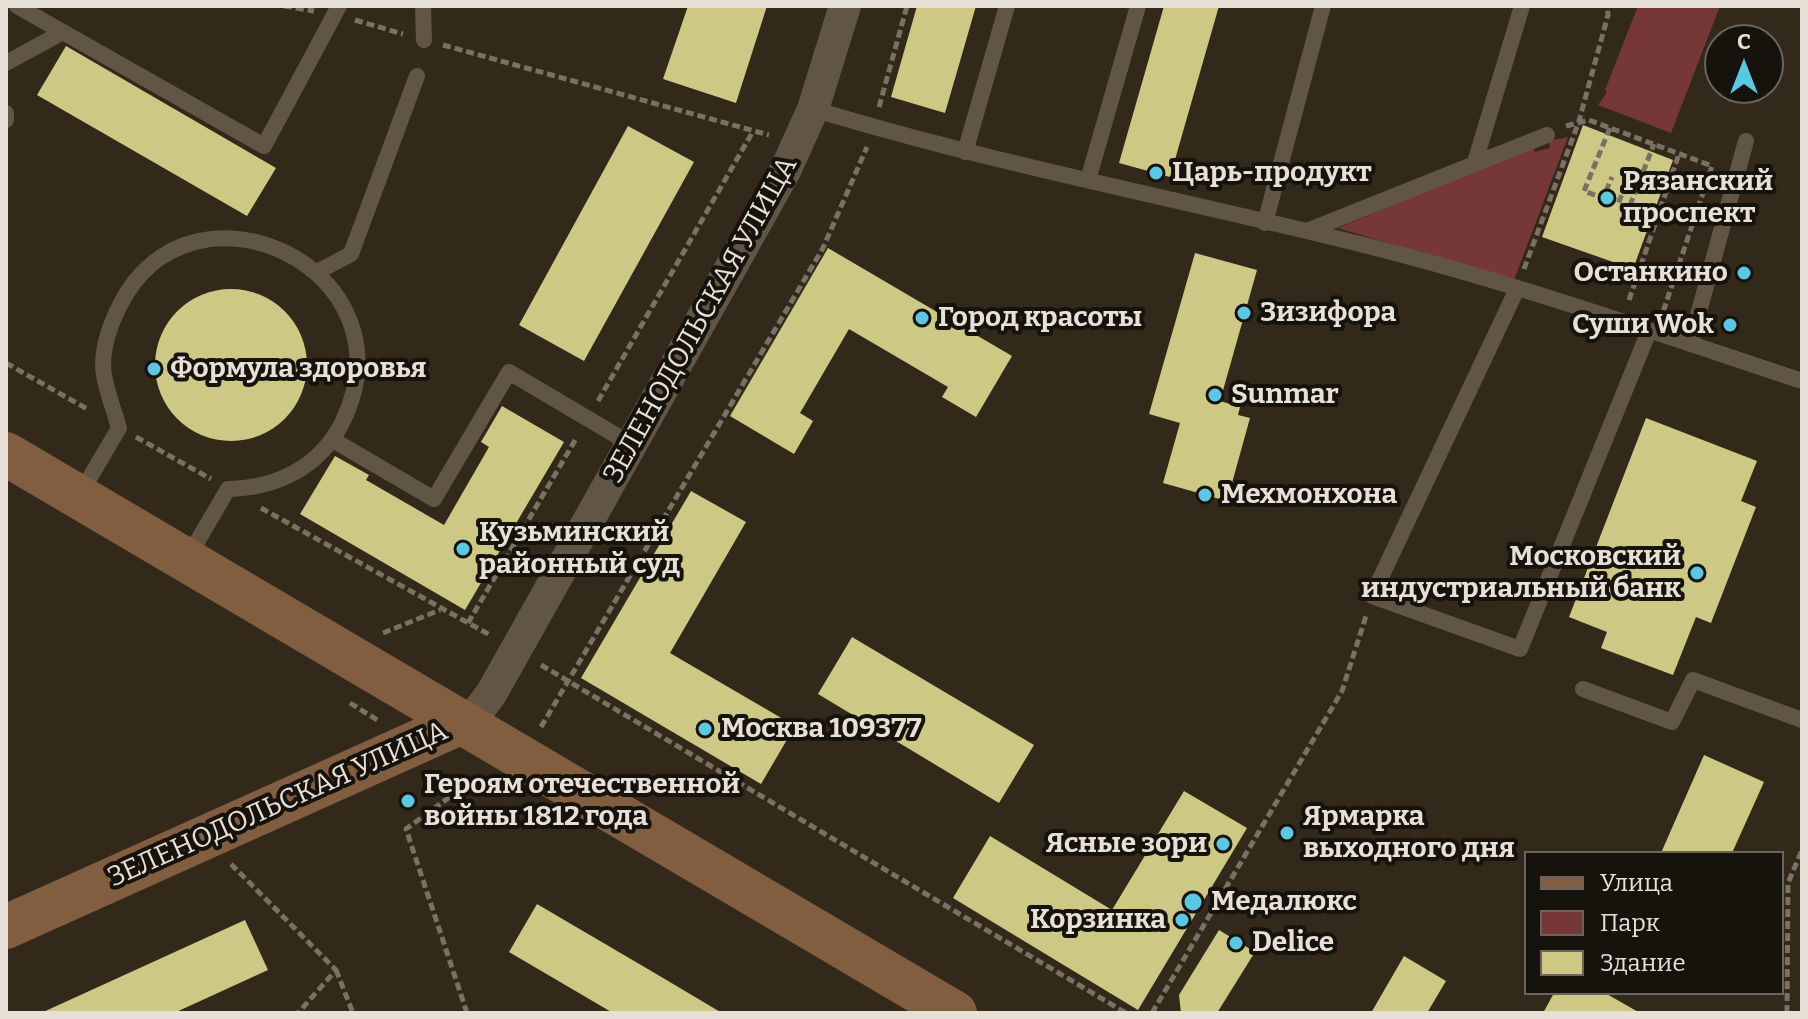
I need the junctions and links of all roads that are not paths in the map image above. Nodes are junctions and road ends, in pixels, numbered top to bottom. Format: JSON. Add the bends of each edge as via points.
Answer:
{"nodes":[{"id":1,"x":17,"y":6,"type":"edge"},
{"id":2,"x":423,"y":6,"type":"edge"},
{"id":3,"x":845,"y":6,"type":"edge"},
{"id":4,"x":1007,"y":6,"type":"edge"},
{"id":5,"x":1138,"y":6,"type":"edge"},
{"id":6,"x":1323,"y":6,"type":"edge"},
{"id":7,"x":1522,"y":6,"type":"edge"},
{"id":8,"x":337,"y":10,"type":"edge"},
{"id":9,"x":63,"y":32,"type":"junction"},
{"id":10,"x":424,"y":40,"type":"road end"},
{"id":11,"x":6,"y":63,"type":"edge"},
{"id":12,"x":417,"y":76,"type":"dead end"},
{"id":13,"x":813,"y":109,"type":"junction"},
{"id":14,"x":6,"y":113,"type":"edge"},
{"id":15,"x":6,"y":120,"type":"edge"},
{"id":16,"x":1547,"y":135,"type":"road end"},
{"id":17,"x":1746,"y":141,"type":"dead end"},
{"id":18,"x":965,"y":152,"type":"junction"},
{"id":19,"x":1475,"y":162,"type":"junction"},
{"id":20,"x":1088,"y":180,"type":"junction"},
{"id":21,"x":1265,"y":223,"type":"junction"},
{"id":22,"x":1307,"y":231,"type":"junction"},
{"id":23,"x":317,"y":272,"type":"junction"},
{"id":24,"x":1517,"y":289,"type":"junction"},
{"id":25,"x":1649,"y":331,"type":"junction"},
{"id":26,"x":1690,"y":344,"type":"junction"},
{"id":27,"x":1802,"y":381,"type":"edge"},
{"id":28,"x":333,"y":440,"type":"junction"},
{"id":29,"x":634,"y":446,"type":"junction"},
{"id":30,"x":6,"y":454,"type":"edge"},
{"id":31,"x":79,"y":497,"type":"junction"},
{"id":32,"x":186,"y":560,"type":"junction"},
{"id":33,"x":1583,"y":689,"type":"dead end"},
{"id":34,"x":1802,"y":720,"type":"edge"},
{"id":35,"x":462,"y":722,"type":"junction"},
{"id":36,"x":6,"y":927,"type":"edge"},
{"id":37,"x":955,"y":1013,"type":"edge"}],
"edges":[{"from":1,"to":9,"type":"lane"},
{"from":2,"to":10,"type":"lane"},
{"from":3,"to":13,"type":"street","name":"ЗЕЛЕНОДОЛЬСКАЯ УЛИЦА"},
{"from":4,"to":18,"type":"lane"},
{"from":5,"to":20,"type":"lane"},
{"from":6,"to":21,"type":"lane"},
{"from":7,"to":19,"type":"lane"},
{"from":8,"to":9,"type":"lane","via":[[264,146]]},
{"from":9,"to":11,"type":"lane"},
{"from":12,"to":23,"type":"lane","via":[[351,254]]},
{"from":13,"to":18,"type":"lane"},
{"from":13,"to":29,"type":"street","name":"ЗЕЛЕНОДОЛЬСКАЯ УЛИЦА","via":[[785,171]]},
{"from":14,"to":15,"type":"lane"},
{"from":16,"to":19,"type":"lane"},
{"from":17,"to":26,"type":"lane"},
{"from":18,"to":20,"type":"lane"},
{"from":19,"to":22,"type":"lane"},
{"from":20,"to":21,"type":"lane"},
{"from":21,"to":22,"type":"lane"},
{"from":22,"to":24,"type":"lane"},
{"from":23,"to":28,"type":"lane","via":[[344,307],[357,349],[353,401]]},
{"from":23,"to":31,"type":"lane","via":[[280,247],[237,238],[201,241],[160,259],[128,289],[108,329],[103,373],[119,428]]},
{"from":24,"to":25,"type":"lane"},
{"from":24,"to":25,"type":"lane","via":[[1372,596],[1520,649]]},
{"from":25,"to":26,"type":"lane"},
{"from":26,"to":27,"type":"lane"},
{"from":28,"to":29,"type":"lane","via":[[434,499],[509,372]]},
{"from":28,"to":32,"type":"lane","via":[[301,471],[261,488],[228,489]]},
{"from":29,"to":35,"type":"street","name":"ЗЕЛЕНОДОЛЬСКАЯ УЛИЦА","via":[[491,694]]},
{"from":30,"to":31,"type":"street"},
{"from":31,"to":32,"type":"street"},
{"from":32,"to":35,"type":"street"},
{"from":33,"to":34,"type":"lane","via":[[1672,722],[1693,680]]},
{"from":35,"to":36,"type":"street","name":"ЗЕЛЕНОДОЛЬСКАЯ УЛИЦА"},
{"from":35,"to":37,"type":"street"}]}
